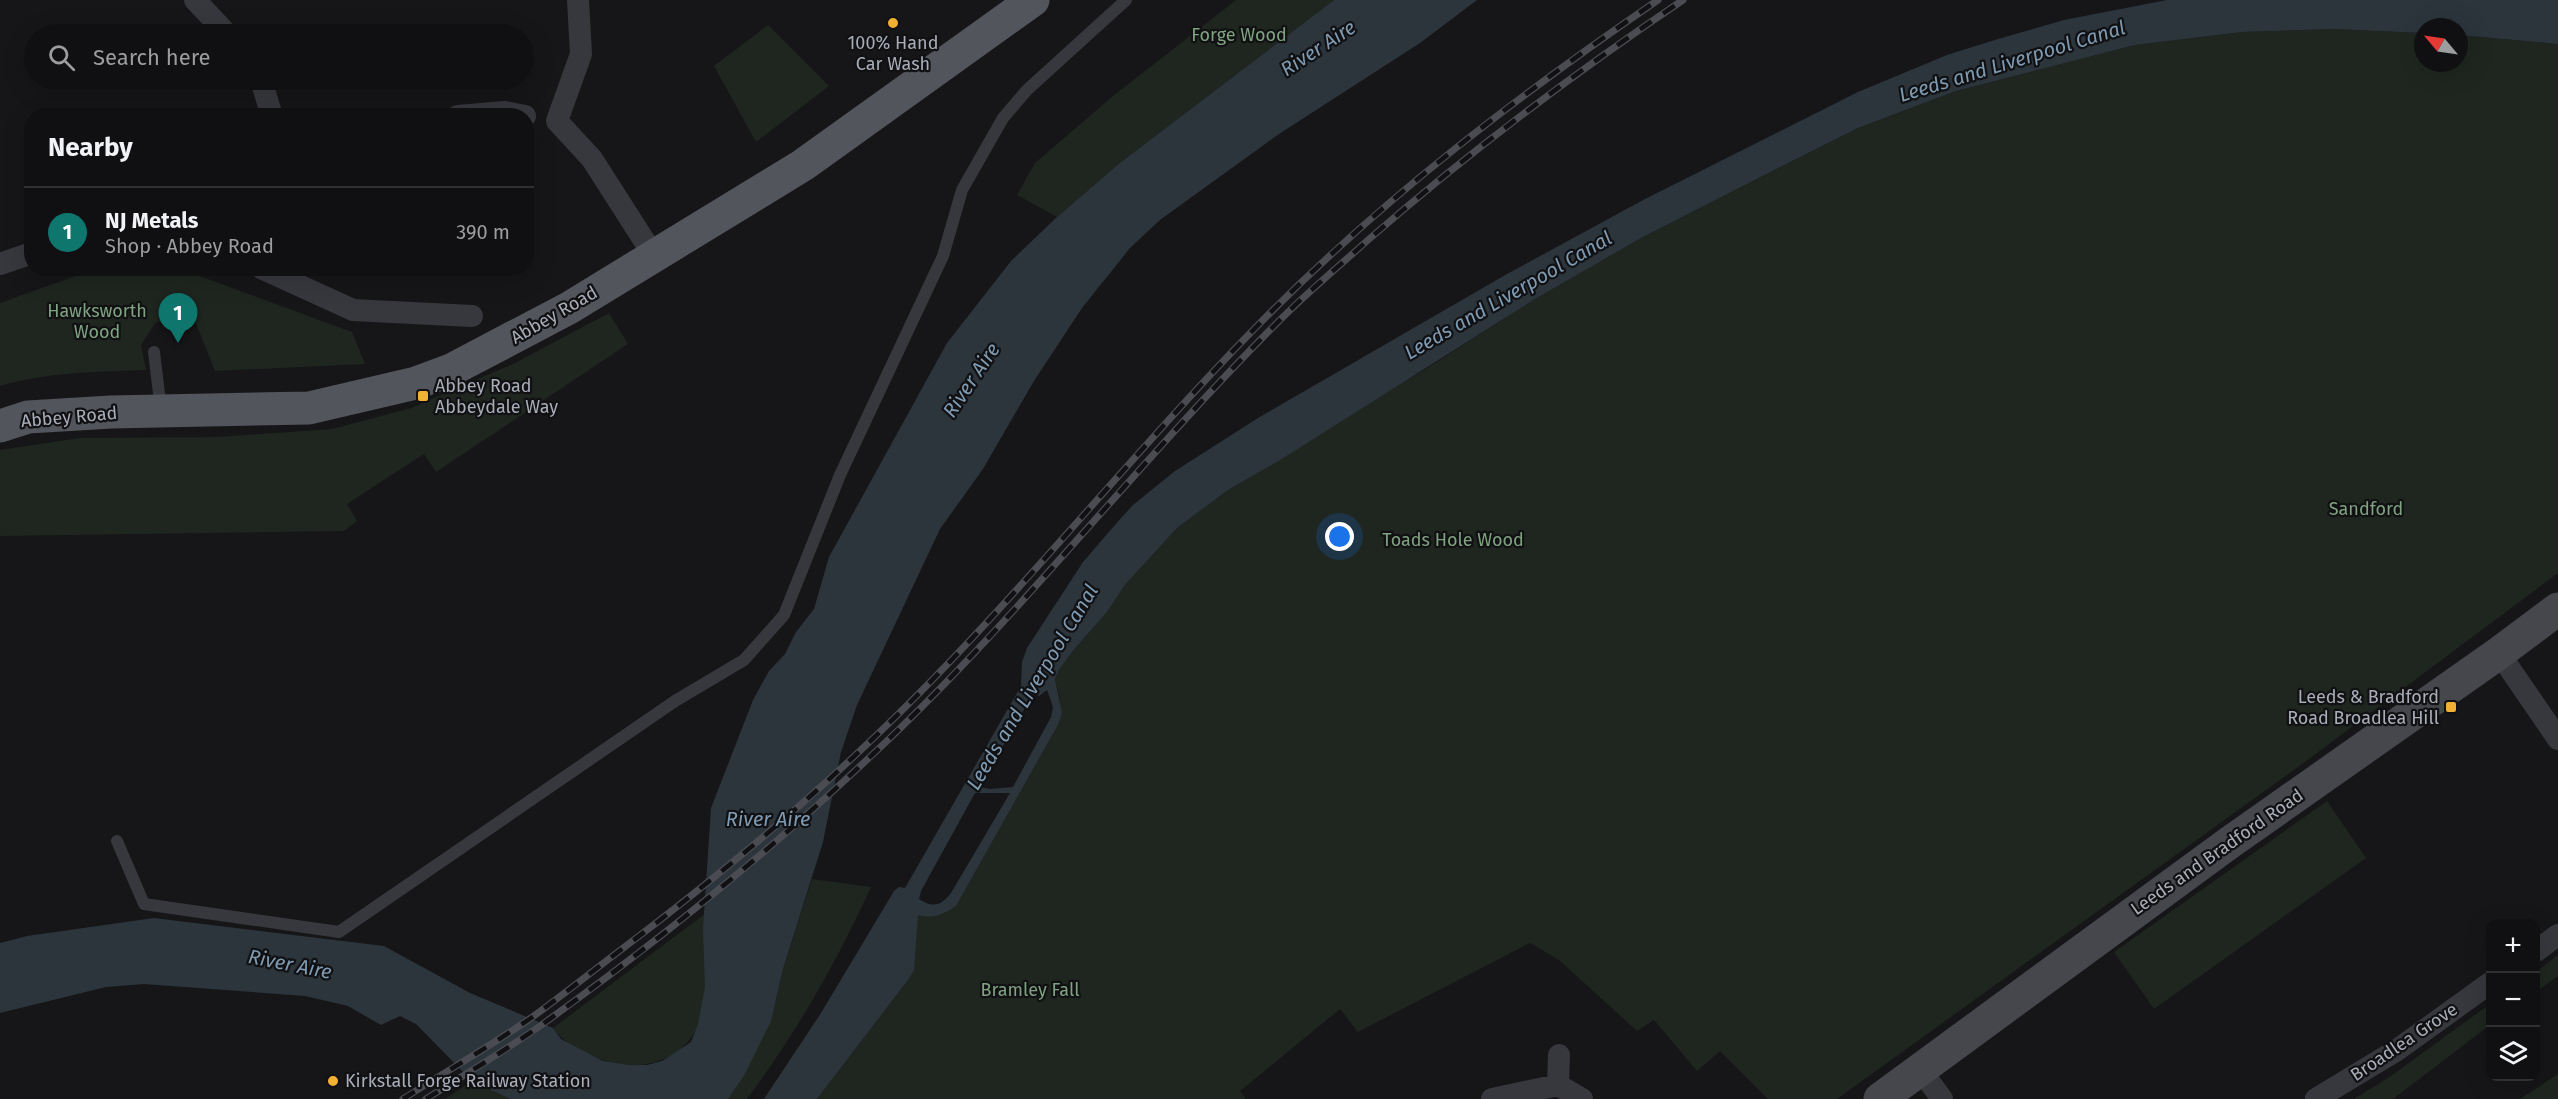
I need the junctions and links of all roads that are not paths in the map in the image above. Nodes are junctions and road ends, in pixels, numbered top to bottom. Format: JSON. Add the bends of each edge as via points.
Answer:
{"nodes":[{"id":1,"x":195,"y":0,"type":"edge"},
{"id":2,"x":578,"y":0,"type":"edge"},
{"id":3,"x":1033,"y":0,"type":"edge"},
{"id":4,"x":1126,"y":0,"type":"edge"},
{"id":5,"x":218,"y":24,"type":"edge"},
{"id":6,"x":264,"y":90,"type":"edge"},
{"id":7,"x":270,"y":108,"type":"edge"},
{"id":8,"x":534,"y":117,"type":"edge"},
{"id":9,"x":557,"y":121,"type":"junction"},
{"id":10,"x":24,"y":256,"type":"edge"},
{"id":11,"x":654,"y":256,"type":"junction"},
{"id":12,"x":0,"y":264,"type":"edge"},
{"id":13,"x":279,"y":276,"type":"edge"},
{"id":14,"x":472,"y":316,"type":"dead end"},
{"id":15,"x":154,"y":352,"type":"dead end"},
{"id":16,"x":161,"y":411,"type":"junction"},
{"id":17,"x":0,"y":426,"type":"edge"},
{"id":18,"x":2558,"y":609,"type":"edge"},
{"id":19,"x":2499,"y":653,"type":"junction"},
{"id":20,"x":2558,"y":739,"type":"edge"},
{"id":21,"x":117,"y":841,"type":"dead end"},
{"id":22,"x":2558,"y":935,"type":"edge"},
{"id":23,"x":2540,"y":948,"type":"edge"},
{"id":24,"x":2486,"y":986,"type":"edge"},
{"id":25,"x":1559,"y":1055,"type":"dead end"},
{"id":26,"x":1920,"y":1069,"type":"junction"},
{"id":27,"x":1558,"y":1085,"type":"junction"},
{"id":28,"x":1492,"y":1099,"type":"edge"},
{"id":29,"x":1582,"y":1099,"type":"edge"},
{"id":30,"x":1880,"y":1099,"type":"edge"},
{"id":31,"x":1942,"y":1099,"type":"edge"},
{"id":32,"x":2316,"y":1099,"type":"edge"}],
"edges":[{"from":1,"to":5,"type":"street"},
{"from":2,"to":9,"type":"street","via":[[581,54]]},
{"from":3,"to":11,"type":"main road","name":"Abbey Road","via":[[803,165]]},
{"from":4,"to":21,"type":"lane","via":[[1027,90],[1003,118],[962,190],[943,256],[840,475],[784,615],[744,660],[675,701],[339,932],[144,904]]},
{"from":6,"to":7,"type":"street"},
{"from":8,"to":9,"type":"street"},
{"from":9,"to":11,"type":"street","via":[[592,159]]},
{"from":10,"to":12,"type":"street"},
{"from":11,"to":16,"type":"main road","name":"Abbey Road","via":[[504,343],[416,383],[309,408]]},
{"from":13,"to":14,"type":"street","via":[[353,310]]},
{"from":15,"to":16,"type":"lane"},
{"from":16,"to":17,"type":"main road","name":"Abbey Road","via":[[28,417]]},
{"from":18,"to":19,"type":"main road","name":"Leeds and Bradford Road"},
{"from":19,"to":20,"type":"street"},
{"from":19,"to":26,"type":"main road","name":"Leeds and Bradford Road","via":[[2229,843]]},
{"from":22,"to":23,"type":"street"},
{"from":24,"to":32,"type":"street","name":"Broadlea Grove","via":[[2397,1050]]},
{"from":25,"to":27,"type":"street"},
{"from":26,"to":30,"type":"main road","name":"Leeds and Bradford Road"},
{"from":26,"to":31,"type":"street"},
{"from":27,"to":28,"type":"street"},
{"from":27,"to":29,"type":"street"}]}
